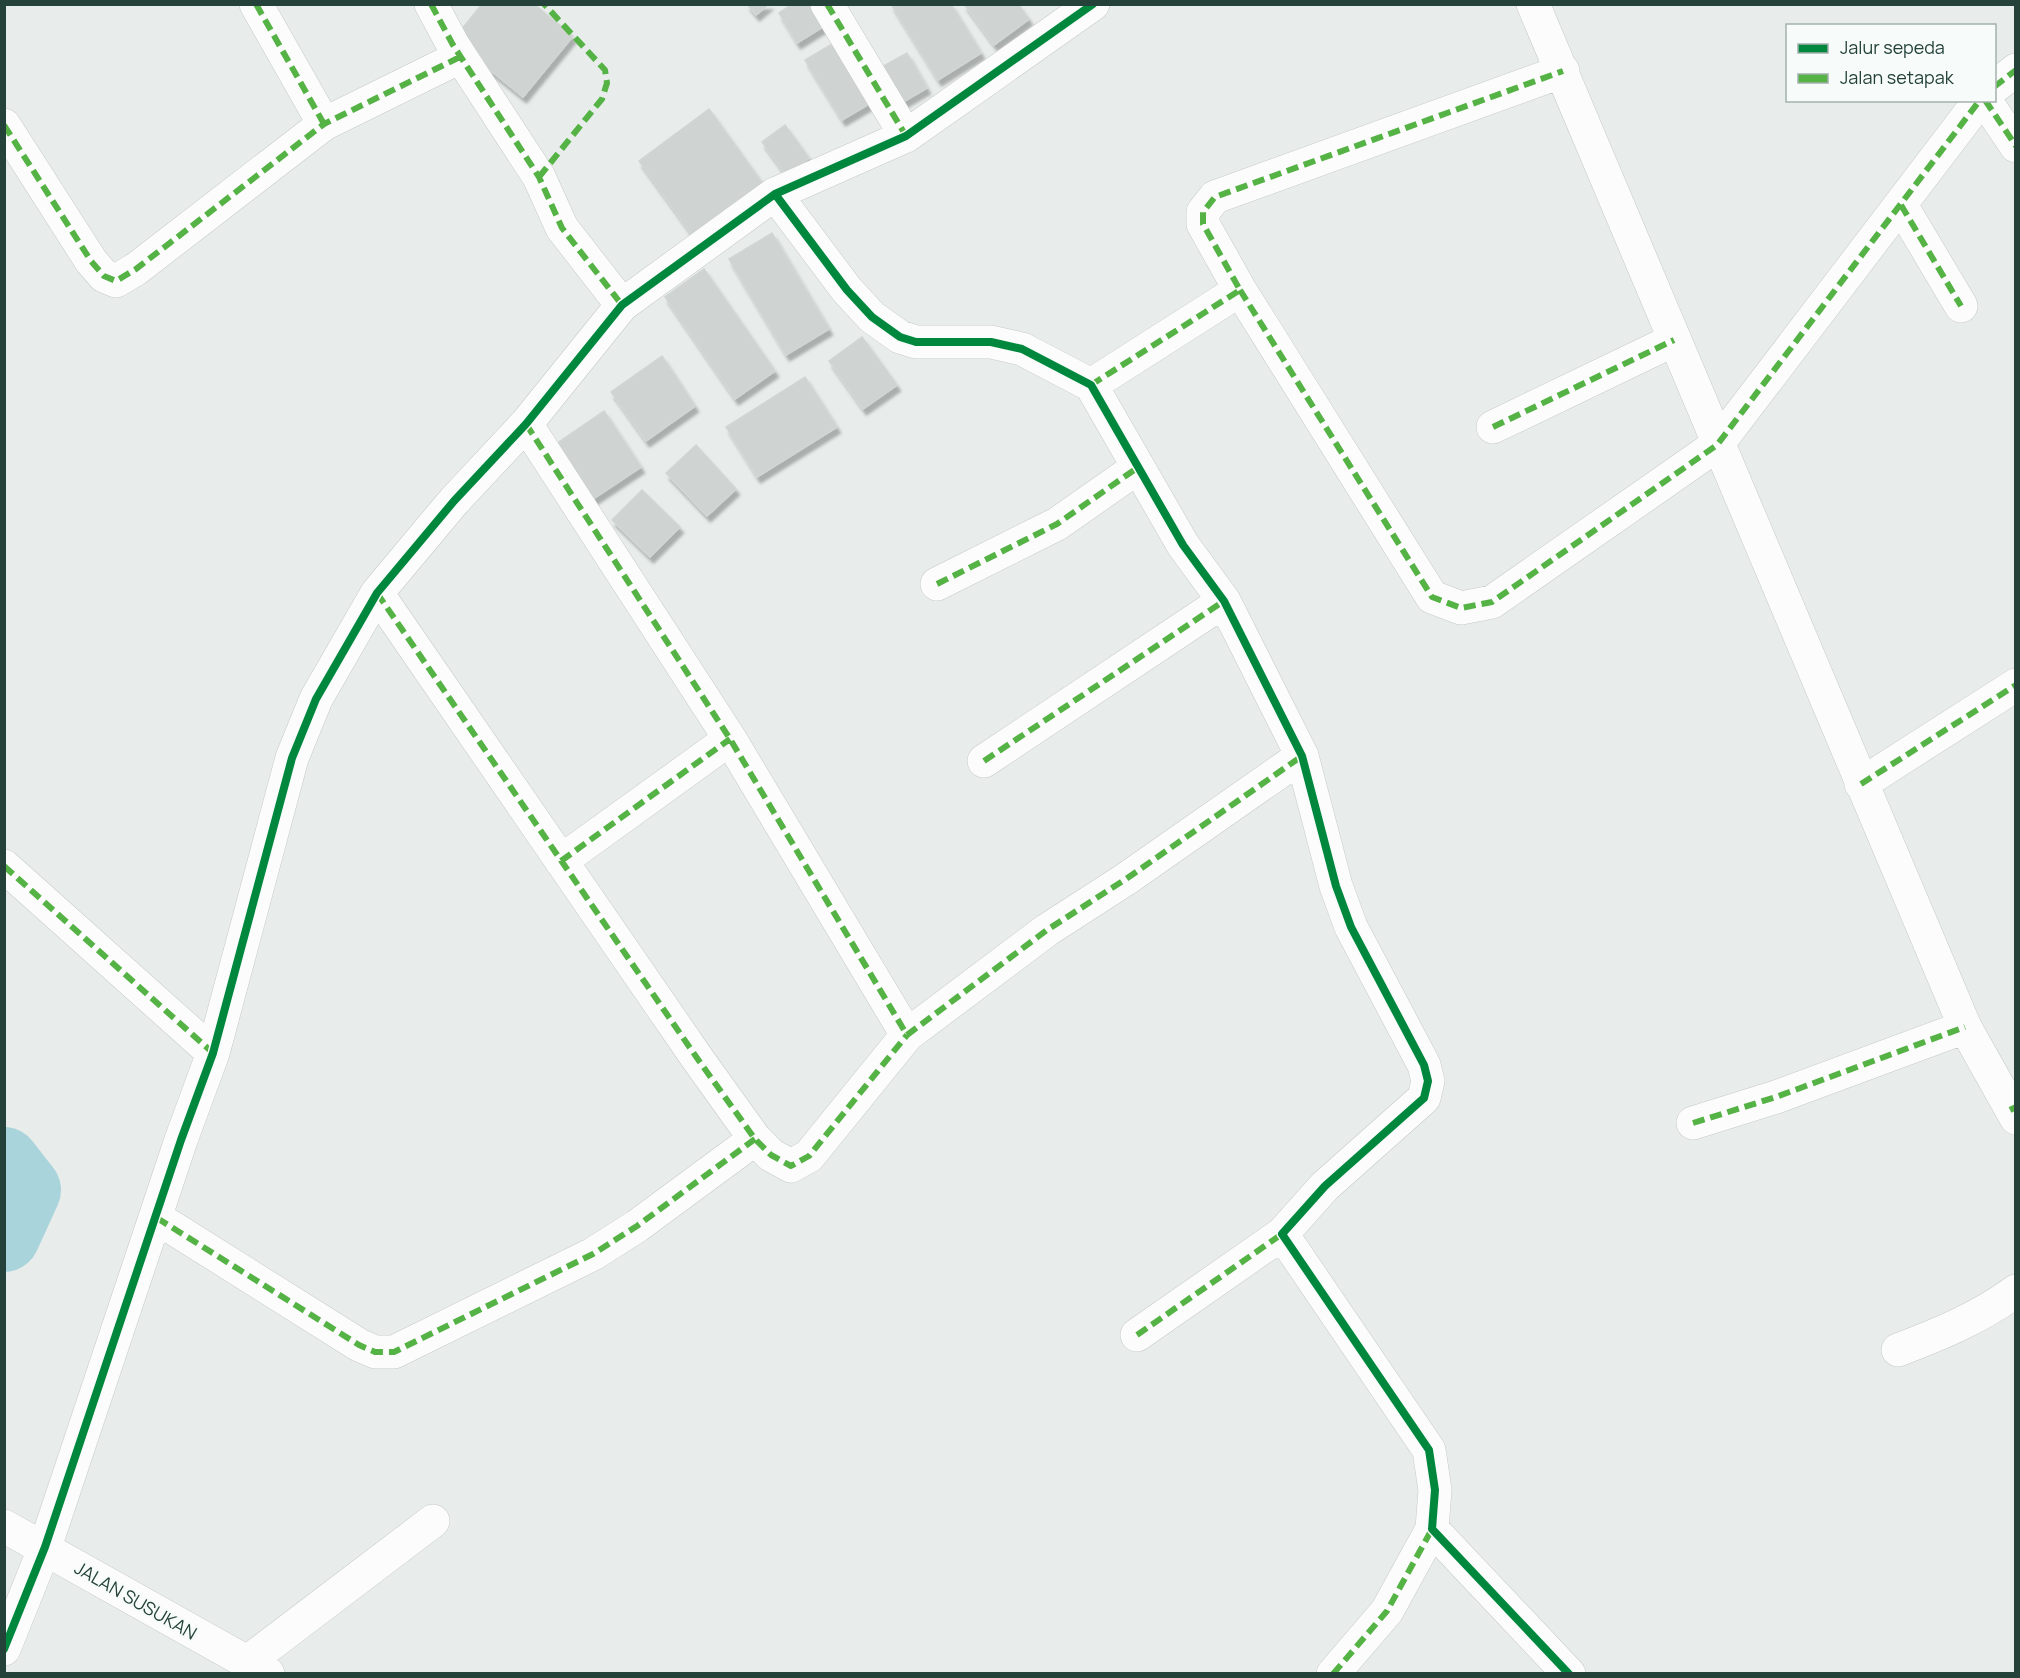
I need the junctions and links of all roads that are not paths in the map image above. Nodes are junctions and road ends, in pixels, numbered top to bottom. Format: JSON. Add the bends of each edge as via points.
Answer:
{"nodes":[{"id":1,"x":256,"y":4,"type":"edge"},
{"id":2,"x":431,"y":4,"type":"edge"},
{"id":3,"x":827,"y":4,"type":"edge"},
{"id":4,"x":1093,"y":4,"type":"edge"},
{"id":5,"x":1533,"y":4,"type":"edge"},
{"id":6,"x":460,"y":57,"type":"junction"},
{"id":7,"x":2016,"y":70,"type":"edge"},
{"id":8,"x":1563,"y":71,"type":"junction"},
{"id":9,"x":1996,"y":86,"type":"edge"},
{"id":10,"x":1978,"y":102,"type":"edge"},
{"id":11,"x":1986,"y":102,"type":"edge"},
{"id":12,"x":324,"y":124,"type":"junction"},
{"id":13,"x":4,"y":125,"type":"edge"},
{"id":14,"x":906,"y":136,"type":"junction"},
{"id":15,"x":2016,"y":146,"type":"edge"},
{"id":16,"x":776,"y":194,"type":"junction"},
{"id":17,"x":1901,"y":205,"type":"junction"},
{"id":18,"x":1240,"y":290,"type":"junction"},
{"id":19,"x":622,"y":305,"type":"junction"},
{"id":20,"x":1961,"y":306,"type":"dead end"},
{"id":21,"x":1674,"y":340,"type":"junction"},
{"id":22,"x":1091,"y":385,"type":"junction"},
{"id":23,"x":526,"y":424,"type":"junction"},
{"id":24,"x":1492,"y":428,"type":"dead end"},
{"id":25,"x":1717,"y":445,"type":"junction"},
{"id":26,"x":1137,"y":468,"type":"junction"},
{"id":27,"x":937,"y":584,"type":"dead end"},
{"id":28,"x":377,"y":593,"type":"junction"},
{"id":29,"x":1224,"y":601,"type":"junction"},
{"id":30,"x":2016,"y":685,"type":"edge"},
{"id":31,"x":730,"y":739,"type":"junction"},
{"id":32,"x":1302,"y":756,"type":"junction"},
{"id":33,"x":984,"y":761,"type":"dead end"},
{"id":34,"x":1861,"y":784,"type":"junction"},
{"id":35,"x":561,"y":861,"type":"junction"},
{"id":36,"x":4,"y":866,"type":"edge"},
{"id":37,"x":1965,"y":1027,"type":"junction"},
{"id":38,"x":907,"y":1035,"type":"junction"},
{"id":39,"x":213,"y":1053,"type":"junction"},
{"id":40,"x":2014,"y":1112,"type":"edge"},
{"id":41,"x":1693,"y":1123,"type":"dead end"},
{"id":42,"x":756,"y":1139,"type":"junction"},
{"id":43,"x":157,"y":1218,"type":"junction"},
{"id":44,"x":1282,"y":1234,"type":"junction"},
{"id":45,"x":2016,"y":1291,"type":"edge"},
{"id":46,"x":1137,"y":1335,"type":"dead end"},
{"id":47,"x":1898,"y":1350,"type":"dead end"},
{"id":48,"x":433,"y":1521,"type":"dead end"},
{"id":49,"x":4,"y":1526,"type":"edge"},
{"id":50,"x":1432,"y":1529,"type":"junction"},
{"id":51,"x":45,"y":1547,"type":"junction"},
{"id":52,"x":4,"y":1649,"type":"edge"},
{"id":53,"x":257,"y":1668,"type":"edge"},
{"id":54,"x":1333,"y":1674,"type":"edge"},
{"id":55,"x":1569,"y":1674,"type":"edge"}],
"edges":[{"from":1,"to":12,"type":"street"},
{"from":2,"to":6,"type":"street"},
{"from":3,"to":14,"type":"street"},
{"from":4,"to":14,"type":"street"},
{"from":5,"to":8,"type":"street"},
{"from":6,"to":12,"type":"street"},
{"from":6,"to":19,"type":"street","via":[[539,177],[562,228]]},
{"from":7,"to":9,"type":"street"},
{"from":8,"to":18,"type":"street","via":[[1215,197],[1203,212],[1203,224]]},
{"from":8,"to":21,"type":"street"},
{"from":10,"to":17,"type":"street"},
{"from":11,"to":15,"type":"street"},
{"from":12,"to":13,"type":"street","via":[[116,281],[104,276],[90,261]]},
{"from":14,"to":16,"type":"street"},
{"from":16,"to":19,"type":"street"},
{"from":16,"to":22,"type":"street","via":[[847,290],[872,317],[900,337],[916,342],[991,342],[1022,349]]},
{"from":17,"to":20,"type":"street"},
{"from":17,"to":25,"type":"street"},
{"from":18,"to":22,"type":"street"},
{"from":18,"to":25,"type":"street","via":[[1432,597],[1461,608],[1492,602]]},
{"from":19,"to":23,"type":"street"},
{"from":21,"to":24,"type":"street"},
{"from":21,"to":25,"type":"street"},
{"from":22,"to":26,"type":"street"},
{"from":23,"to":28,"type":"street","via":[[454,501]]},
{"from":23,"to":31,"type":"street"},
{"from":25,"to":34,"type":"street"},
{"from":26,"to":27,"type":"street","via":[[1057,524]]},
{"from":26,"to":29,"type":"street","via":[[1183,545]]},
{"from":28,"to":35,"type":"street"},
{"from":28,"to":39,"type":"street","via":[[316,699],[292,758]]},
{"from":29,"to":32,"type":"street"},
{"from":29,"to":33,"type":"street"},
{"from":30,"to":34,"type":"street"},
{"from":31,"to":35,"type":"street"},
{"from":31,"to":38,"type":"street"},
{"from":32,"to":38,"type":"street","via":[[1047,930]]},
{"from":32,"to":44,"type":"street","via":[[1336,886],[1351,927],[1424,1065],[1428,1081],[1424,1098],[1332,1179]]},
{"from":34,"to":37,"type":"street"},
{"from":35,"to":42,"type":"street"},
{"from":36,"to":39,"type":"street"},
{"from":37,"to":40,"type":"street"},
{"from":37,"to":41,"type":"street","via":[[1776,1098]]},
{"from":38,"to":42,"type":"street","via":[[809,1156],[798,1164],[791,1166],[780,1161]]},
{"from":39,"to":43,"type":"street"},
{"from":42,"to":43,"type":"street","via":[[593,1254],[394,1352],[375,1352],[359,1345]]},
{"from":43,"to":51,"type":"street"},
{"from":44,"to":46,"type":"street"},
{"from":44,"to":50,"type":"street","via":[[1429,1450],[1435,1490]]},
{"from":45,"to":47,"type":"street","via":[[1989,1311]]},
{"from":48,"to":53,"type":"street"},
{"from":49,"to":51,"type":"street","name":"JALAN SUSUKAN"},
{"from":50,"to":54,"type":"street","via":[[1387,1611]]},
{"from":50,"to":55,"type":"street"},
{"from":51,"to":52,"type":"street"},
{"from":51,"to":53,"type":"street","name":"JALAN SUSUKAN"}]}
